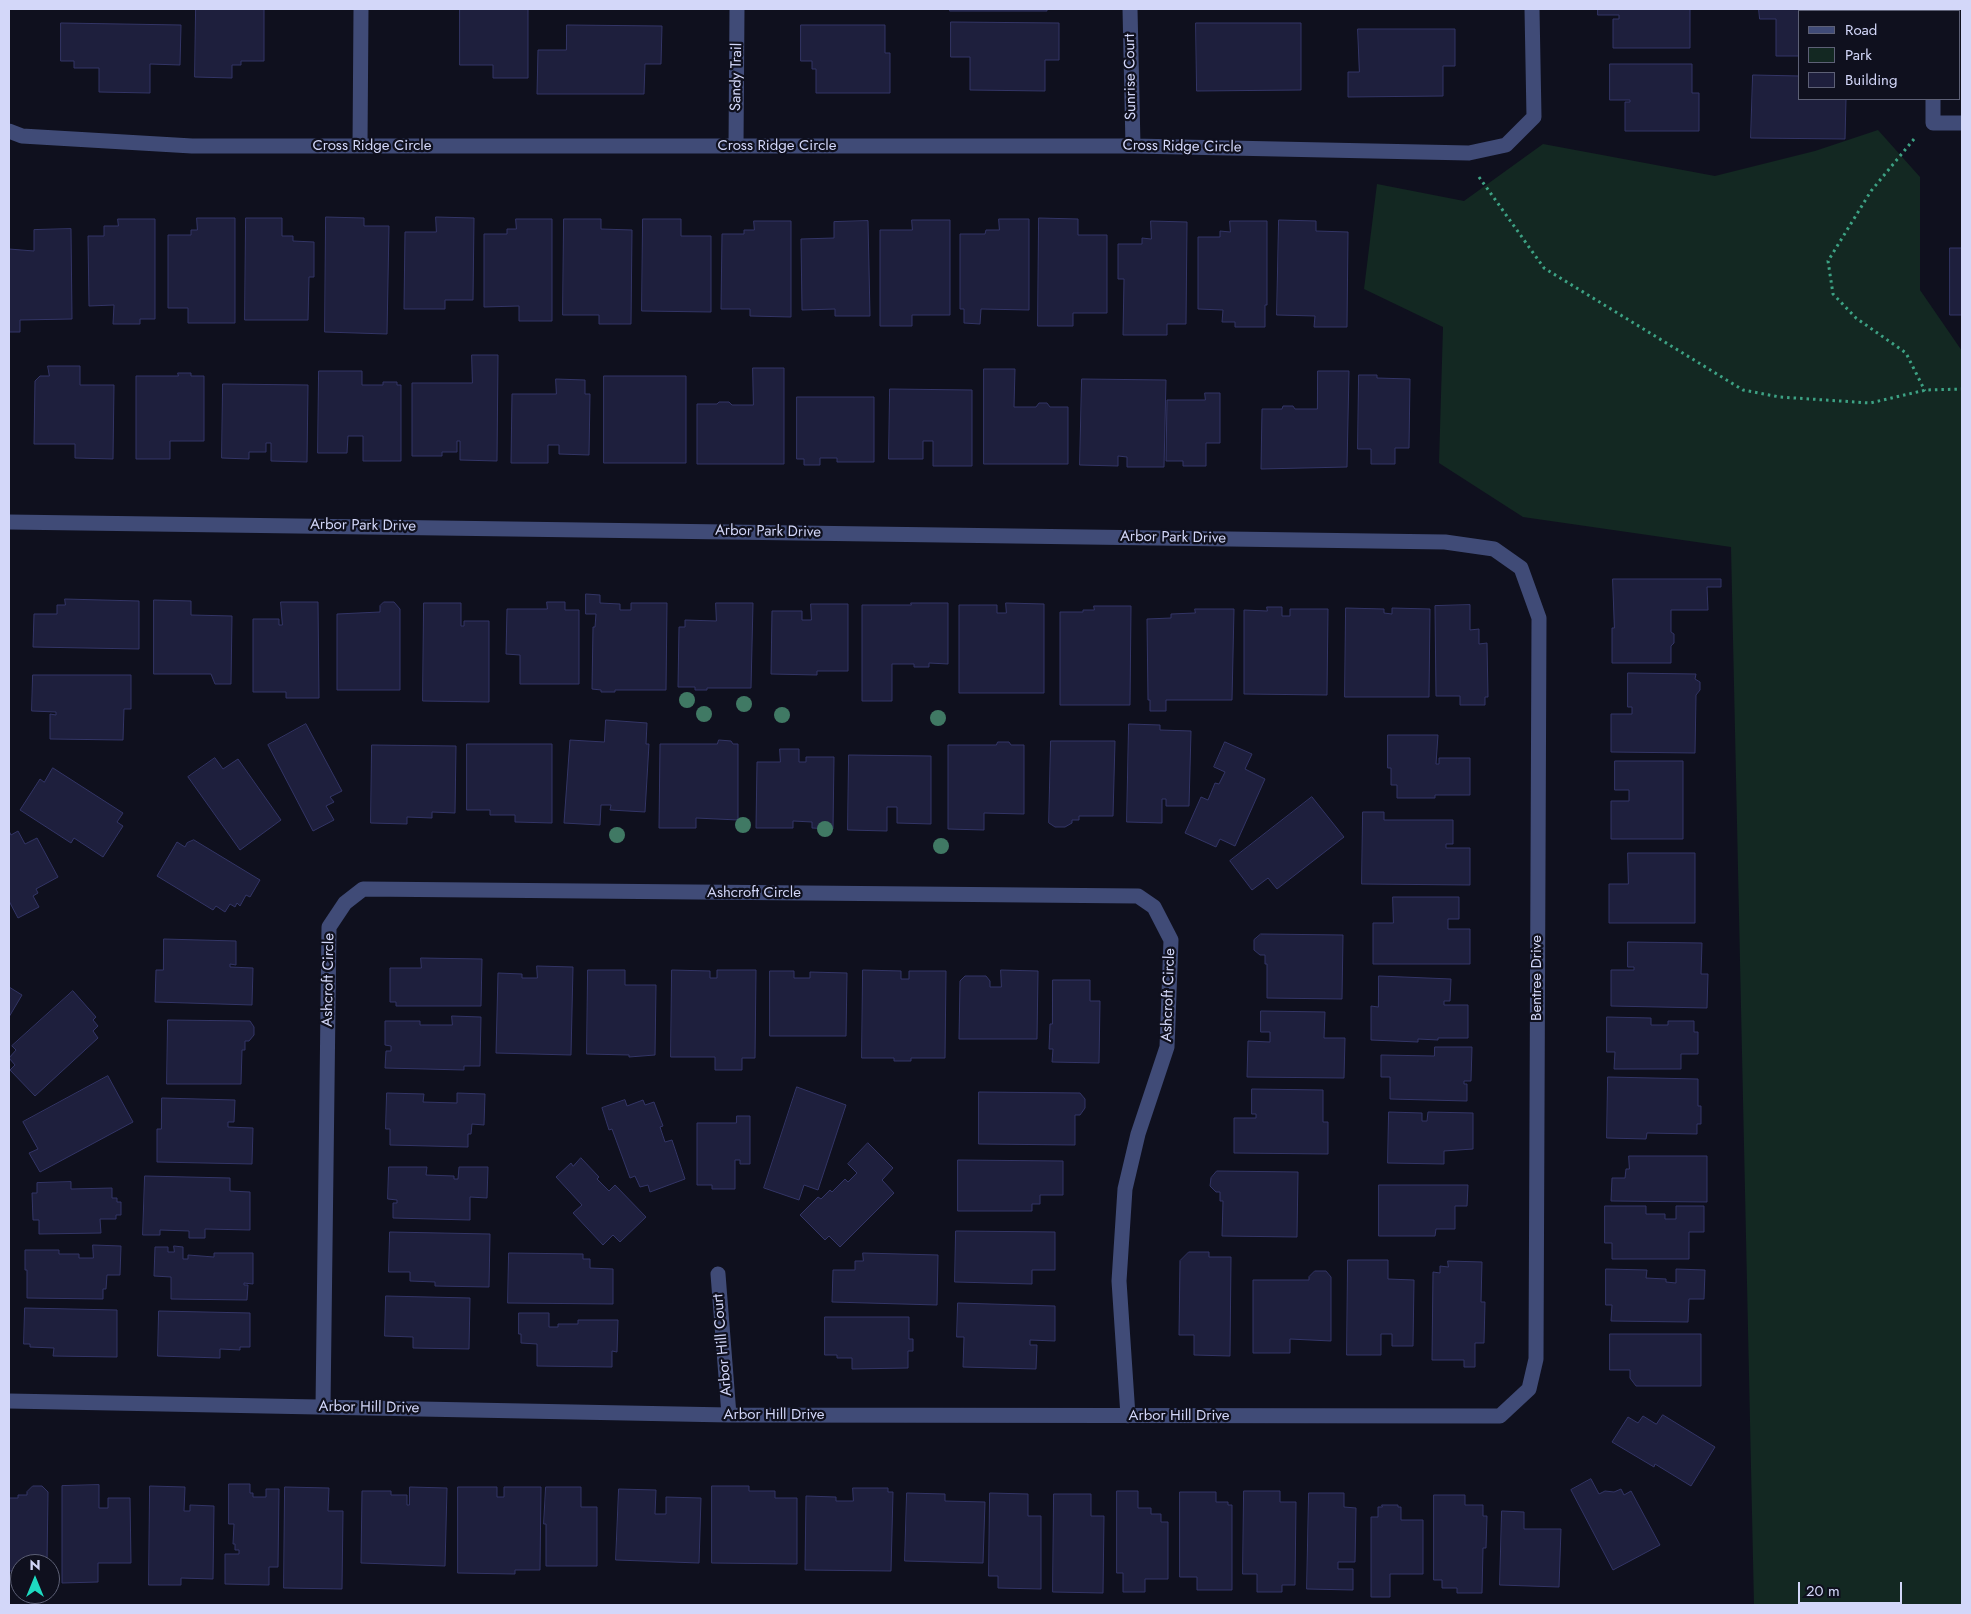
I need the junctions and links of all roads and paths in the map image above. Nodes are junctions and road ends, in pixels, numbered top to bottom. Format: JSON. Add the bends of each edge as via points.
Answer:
{"nodes":[{"id":1,"x":361,"y":9,"type":"edge"},
{"id":2,"x":737,"y":9,"type":"edge"},
{"id":3,"x":1130,"y":9,"type":"edge"},
{"id":4,"x":1532,"y":9,"type":"edge"},
{"id":5,"x":1933,"y":100,"type":"edge"},
{"id":6,"x":1962,"y":123,"type":"edge"},
{"id":7,"x":9,"y":131,"type":"edge"},
{"id":8,"x":1917,"y":135,"type":"dead end"},
{"id":9,"x":360,"y":146,"type":"junction"},
{"id":10,"x":736,"y":146,"type":"junction"},
{"id":11,"x":1133,"y":146,"type":"junction"},
{"id":12,"x":1469,"y":153,"type":"junction"},
{"id":13,"x":1962,"y":389,"type":"edge"},
{"id":14,"x":1925,"y":391,"type":"junction"},
{"id":15,"x":9,"y":522,"type":"edge"},
{"id":16,"x":1521,"y":568,"type":"joint"},
{"id":17,"x":718,"y":1274,"type":"dead end"},
{"id":18,"x":1529,"y":1389,"type":"joint"},
{"id":19,"x":9,"y":1401,"type":"edge"},
{"id":20,"x":323,"y":1407,"type":"junction"},
{"id":21,"x":729,"y":1415,"type":"junction"},
{"id":22,"x":1128,"y":1416,"type":"junction"}],
"edges":[{"from":1,"to":9,"type":"street"},
{"from":2,"to":10,"type":"street","name":"Sandy Trail"},
{"from":3,"to":11,"type":"street","name":"Sunrise Court"},
{"from":4,"to":12,"type":"street","name":"Cross Ridge Circle","via":[[1534,117],[1506,145]]},
{"from":5,"to":6,"type":"street","via":[[1932,123]]},
{"from":7,"to":9,"type":"street","name":"Cross Ridge Circle","via":[[22,136],[192,146]]},
{"from":8,"to":14,"type":"path","via":[[1871,191],[1828,262],[1833,294],[1856,318],[1906,353]]},
{"from":9,"to":10,"type":"street","name":"Cross Ridge Circle"},
{"from":10,"to":11,"type":"street","name":"Cross Ridge Circle"},
{"from":11,"to":12,"type":"street","name":"Cross Ridge Circle"},
{"from":12,"to":14,"type":"path","via":[[1477,174],[1544,268],[1743,390],[1780,397],[1870,403]]},
{"from":13,"to":14,"type":"path"},
{"from":15,"to":16,"type":"street","name":"Arbor Park Drive","via":[[1445,542],[1494,549]]},
{"from":16,"to":18,"type":"street","name":"Bentree Drive","via":[[1539,618],[1536,1359]]},
{"from":17,"to":21,"type":"street","name":"Arbor Hill Court"},
{"from":18,"to":22,"type":"street","name":"Arbor Hill Drive","via":[[1500,1416]]},
{"from":19,"to":20,"type":"street","name":"Arbor Hill Drive"},
{"from":20,"to":21,"type":"street","name":"Arbor Hill Drive"},
{"from":20,"to":22,"type":"street","name":"Ashcroft Circle","via":[[329,928],[346,903],[364,889],[1138,896],[1154,907],[1171,940],[1167,1047],[1138,1134],[1125,1189],[1119,1281]]},
{"from":21,"to":22,"type":"street","name":"Arbor Hill Drive"}]}
